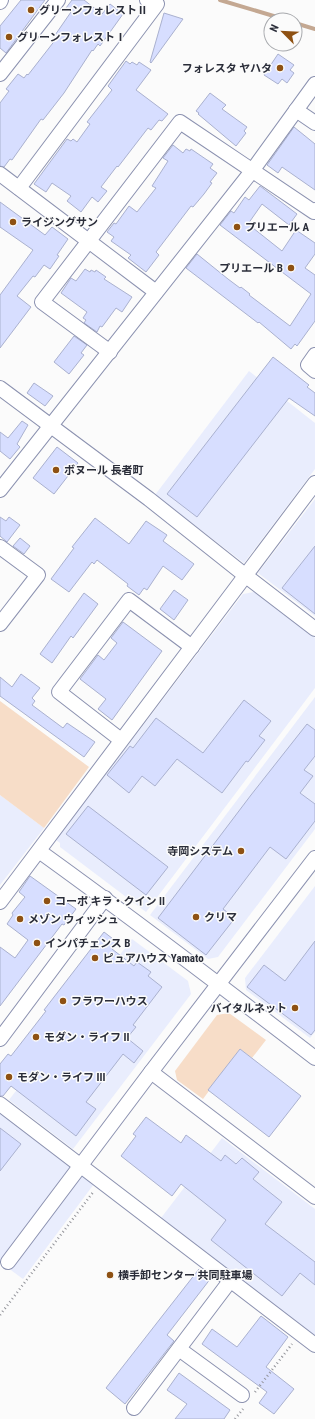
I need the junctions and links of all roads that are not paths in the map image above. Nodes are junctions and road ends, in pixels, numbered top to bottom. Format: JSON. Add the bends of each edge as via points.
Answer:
{"nodes":[{"id":1,"x":58,"y":0,"type":"edge"},
{"id":2,"x":147,"y":0,"type":"edge"},
{"id":3,"x":0,"y":74,"type":"edge"},
{"id":4,"x":315,"y":84,"type":"edge"},
{"id":5,"x":296,"y":110,"type":"junction"},
{"id":6,"x":315,"y":123,"type":"edge"},
{"id":7,"x":252,"y":171,"type":"junction"},
{"id":8,"x":0,"y":174,"type":"edge"},
{"id":9,"x":19,"y":188,"type":"junction"},
{"id":10,"x":315,"y":210,"type":"edge"},
{"id":11,"x":88,"y":241,"type":"junction"},
{"id":12,"x":156,"y":292,"type":"junction"},
{"id":13,"x":110,"y":352,"type":"junction"},
{"id":14,"x":315,"y":355,"type":"edge"},
{"id":15,"x":315,"y":371,"type":"edge"},
{"id":16,"x":0,"y":388,"type":"edge"},
{"id":17,"x":51,"y":426,"type":"junction"},
{"id":18,"x":315,"y":483,"type":"edge"},
{"id":19,"x":0,"y":490,"type":"edge"},
{"id":20,"x":0,"y":547,"type":"edge"},
{"id":21,"x":246,"y":576,"type":"junction"},
{"id":22,"x":0,"y":624,"type":"edge"},
{"id":23,"x":315,"y":629,"type":"edge"},
{"id":24,"x":192,"y":647,"type":"junction"},
{"id":25,"x":121,"y":740,"type":"junction"},
{"id":26,"x":39,"y":851,"type":"junction"},
{"id":27,"x":315,"y":858,"type":"edge"},
{"id":28,"x":104,"y":898,"type":"junction"},
{"id":29,"x":0,"y":902,"type":"edge"},
{"id":30,"x":219,"y":984,"type":"junction"},
{"id":31,"x":0,"y":1039,"type":"edge"},
{"id":32,"x":315,"y":1058,"type":"edge"},
{"id":33,"x":151,"y":1072,"type":"junction"},
{"id":34,"x":0,"y":1104,"type":"edge"},
{"id":35,"x":81,"y":1166,"type":"junction"},
{"id":36,"x":315,"y":1197,"type":"edge"},
{"id":37,"x":8,"y":1262,"type":"dead end"},
{"id":38,"x":230,"y":1281,"type":"junction"},
{"id":39,"x":315,"y":1345,"type":"edge"},
{"id":40,"x":179,"y":1349,"type":"junction"},
{"id":41,"x":247,"y":1399,"type":"road end"},
{"id":42,"x":134,"y":1408,"type":"dead end"}],
"edges":[{"from":1,"to":3,"type":"street"},
{"from":2,"to":9,"type":"street","via":[[157,4]]},
{"from":4,"to":5,"type":"street"},
{"from":5,"to":6,"type":"street"},
{"from":5,"to":7,"type":"street"},
{"from":7,"to":10,"type":"street","via":[[314,212]]},
{"from":7,"to":11,"type":"street","via":[[180,122]]},
{"from":7,"to":12,"type":"street"},
{"from":8,"to":9,"type":"street"},
{"from":9,"to":11,"type":"street"},
{"from":11,"to":12,"type":"street"},
{"from":11,"to":13,"type":"street","via":[[42,302]]},
{"from":12,"to":13,"type":"street"},
{"from":13,"to":17,"type":"street"},
{"from":14,"to":15,"type":"street","via":[[308,365]]},
{"from":16,"to":17,"type":"street"},
{"from":17,"to":19,"type":"street"},
{"from":17,"to":21,"type":"street"},
{"from":18,"to":21,"type":"street"},
{"from":20,"to":22,"type":"street","via":[[38,575]]},
{"from":21,"to":23,"type":"street"},
{"from":21,"to":24,"type":"street"},
{"from":24,"to":25,"type":"street"},
{"from":24,"to":25,"type":"street","via":[[129,600],[59,692]]},
{"from":25,"to":26,"type":"street"},
{"from":26,"to":28,"type":"street"},
{"from":26,"to":29,"type":"street"},
{"from":27,"to":30,"type":"street"},
{"from":28,"to":30,"type":"street"},
{"from":28,"to":31,"type":"street"},
{"from":30,"to":32,"type":"street"},
{"from":30,"to":33,"type":"street"},
{"from":33,"to":35,"type":"street"},
{"from":33,"to":36,"type":"street"},
{"from":34,"to":35,"type":"street"},
{"from":35,"to":37,"type":"street"},
{"from":35,"to":38,"type":"street"},
{"from":38,"to":39,"type":"street"},
{"from":38,"to":40,"type":"street"},
{"from":40,"to":41,"type":"street"},
{"from":40,"to":42,"type":"street"}]}
